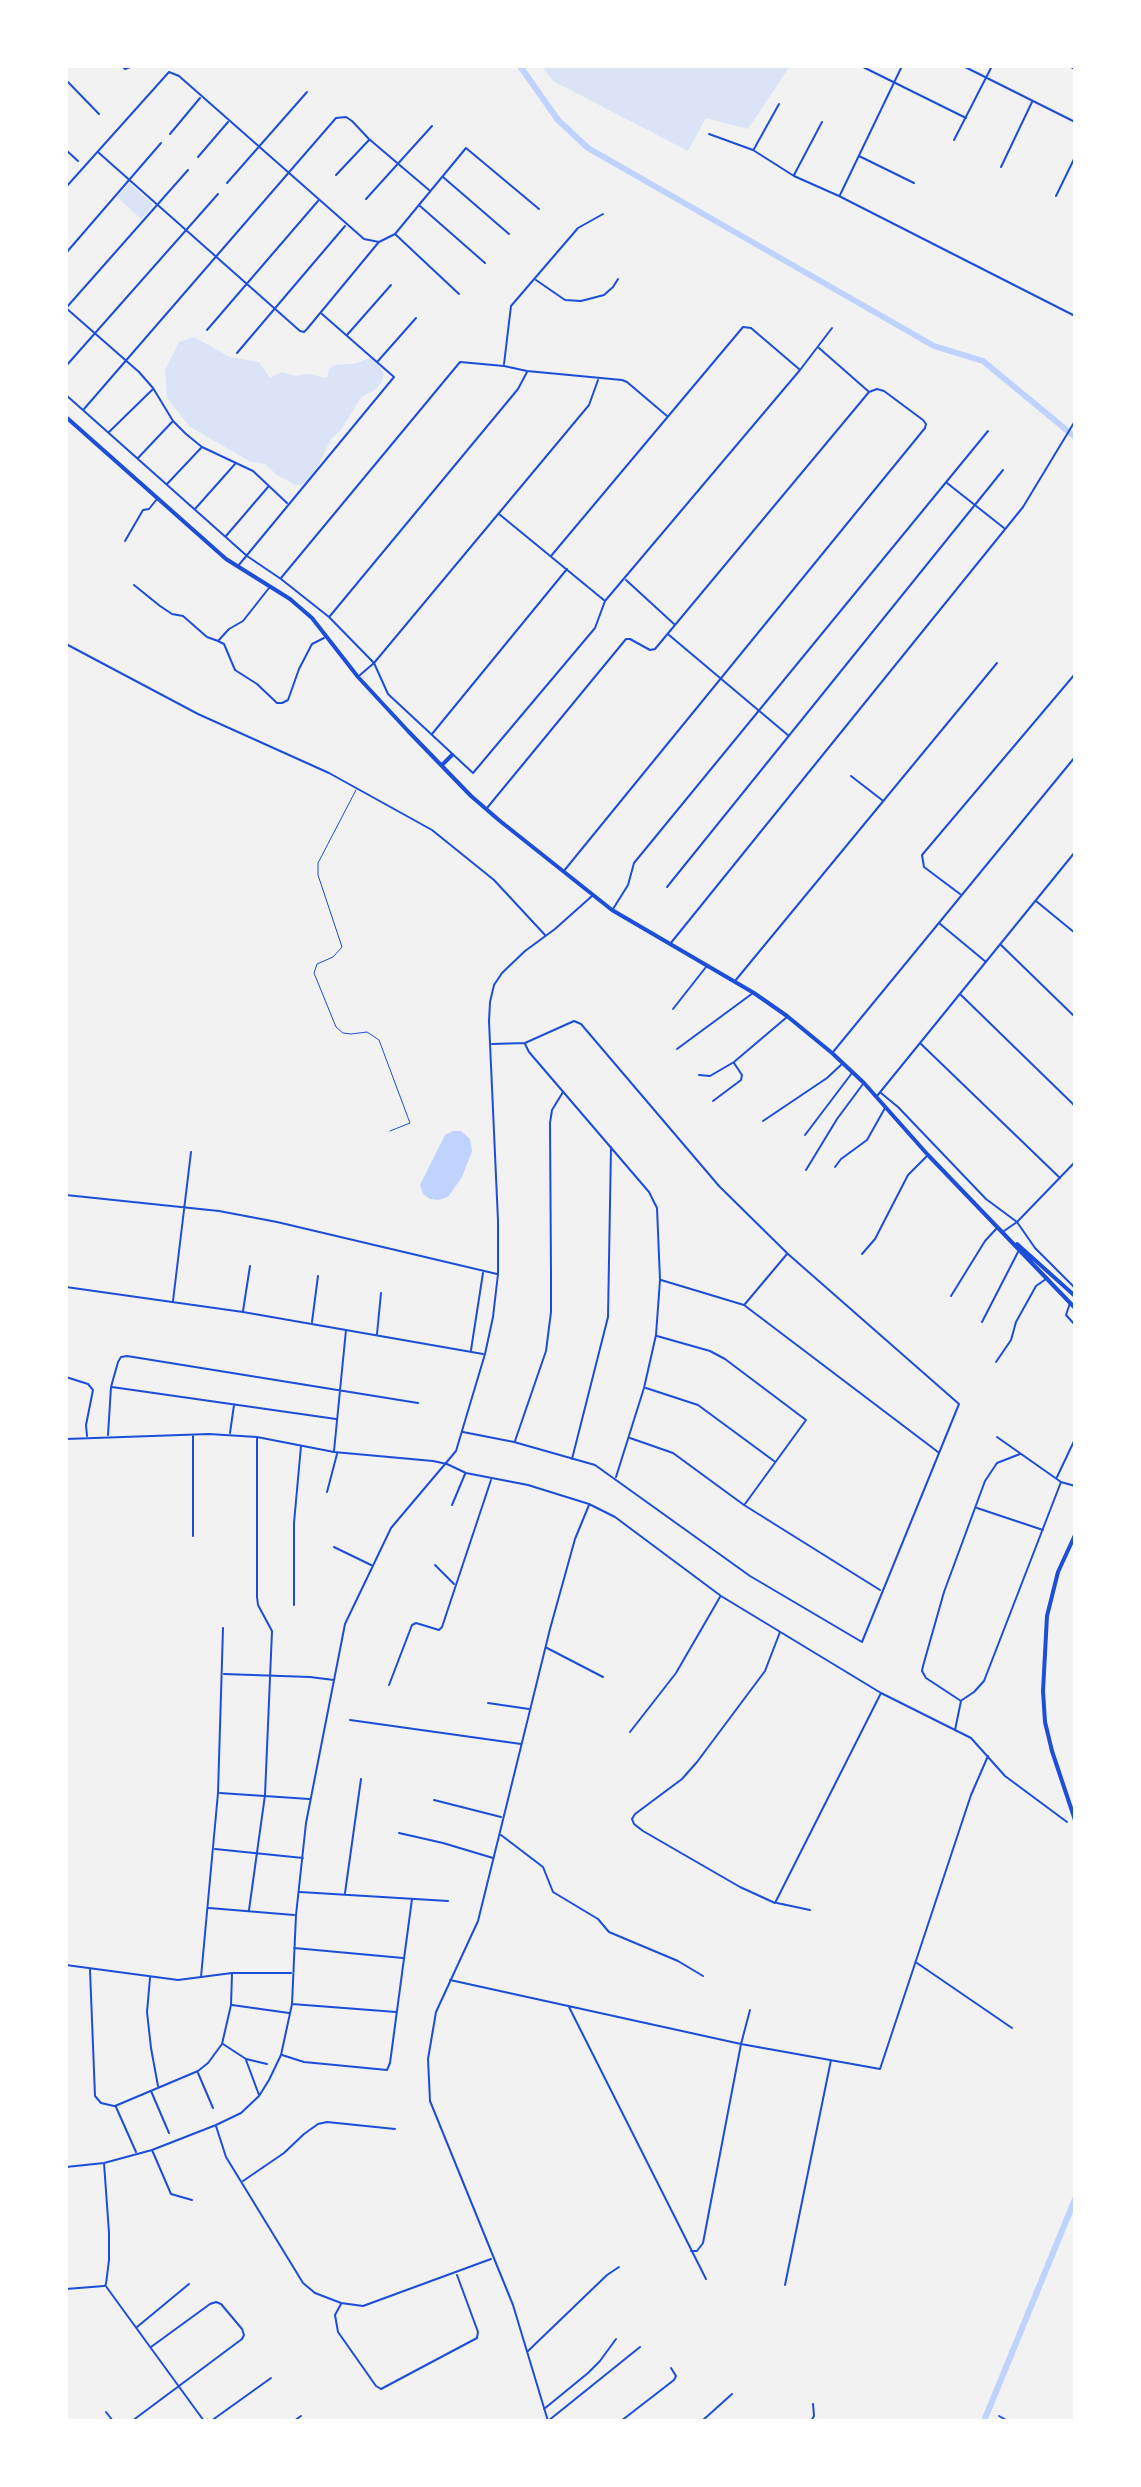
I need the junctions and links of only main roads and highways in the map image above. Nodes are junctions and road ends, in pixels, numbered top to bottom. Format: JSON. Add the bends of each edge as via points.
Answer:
{"nodes":[{"id":1,"x":66,"y":417,"type":"edge"},
{"id":2,"x":452,"y":755,"type":"road end"},
{"id":3,"x":442,"y":765,"type":"junction"},
{"id":4,"x":1003,"y":1232,"type":"junction"},
{"id":5,"x":1075,"y":1296,"type":"edge"},
{"id":6,"x":1075,"y":1308,"type":"edge"},
{"id":7,"x":1075,"y":1528,"type":"edge"},
{"id":8,"x":1075,"y":1535,"type":"edge"},
{"id":9,"x":1070,"y":1545,"type":"junction"},
{"id":10,"x":1075,"y":1820,"type":"edge"}],
"edges":[{"from":1,"to":3,"type":"main road","via":[[237,567],[312,618],[358,677]]},
{"from":2,"to":3,"type":"main road"},
{"from":3,"to":4,"type":"main road","via":[[471,796],[592,896],[754,993],[832,1053]]},
{"from":4,"to":5,"type":"main road"},
{"from":4,"to":6,"type":"main road"},
{"from":7,"to":9,"type":"main road"},
{"from":8,"to":9,"type":"main road"},
{"from":9,"to":10,"type":"main road","via":[[1047,1616],[1043,1691],[1052,1751]]}]}
